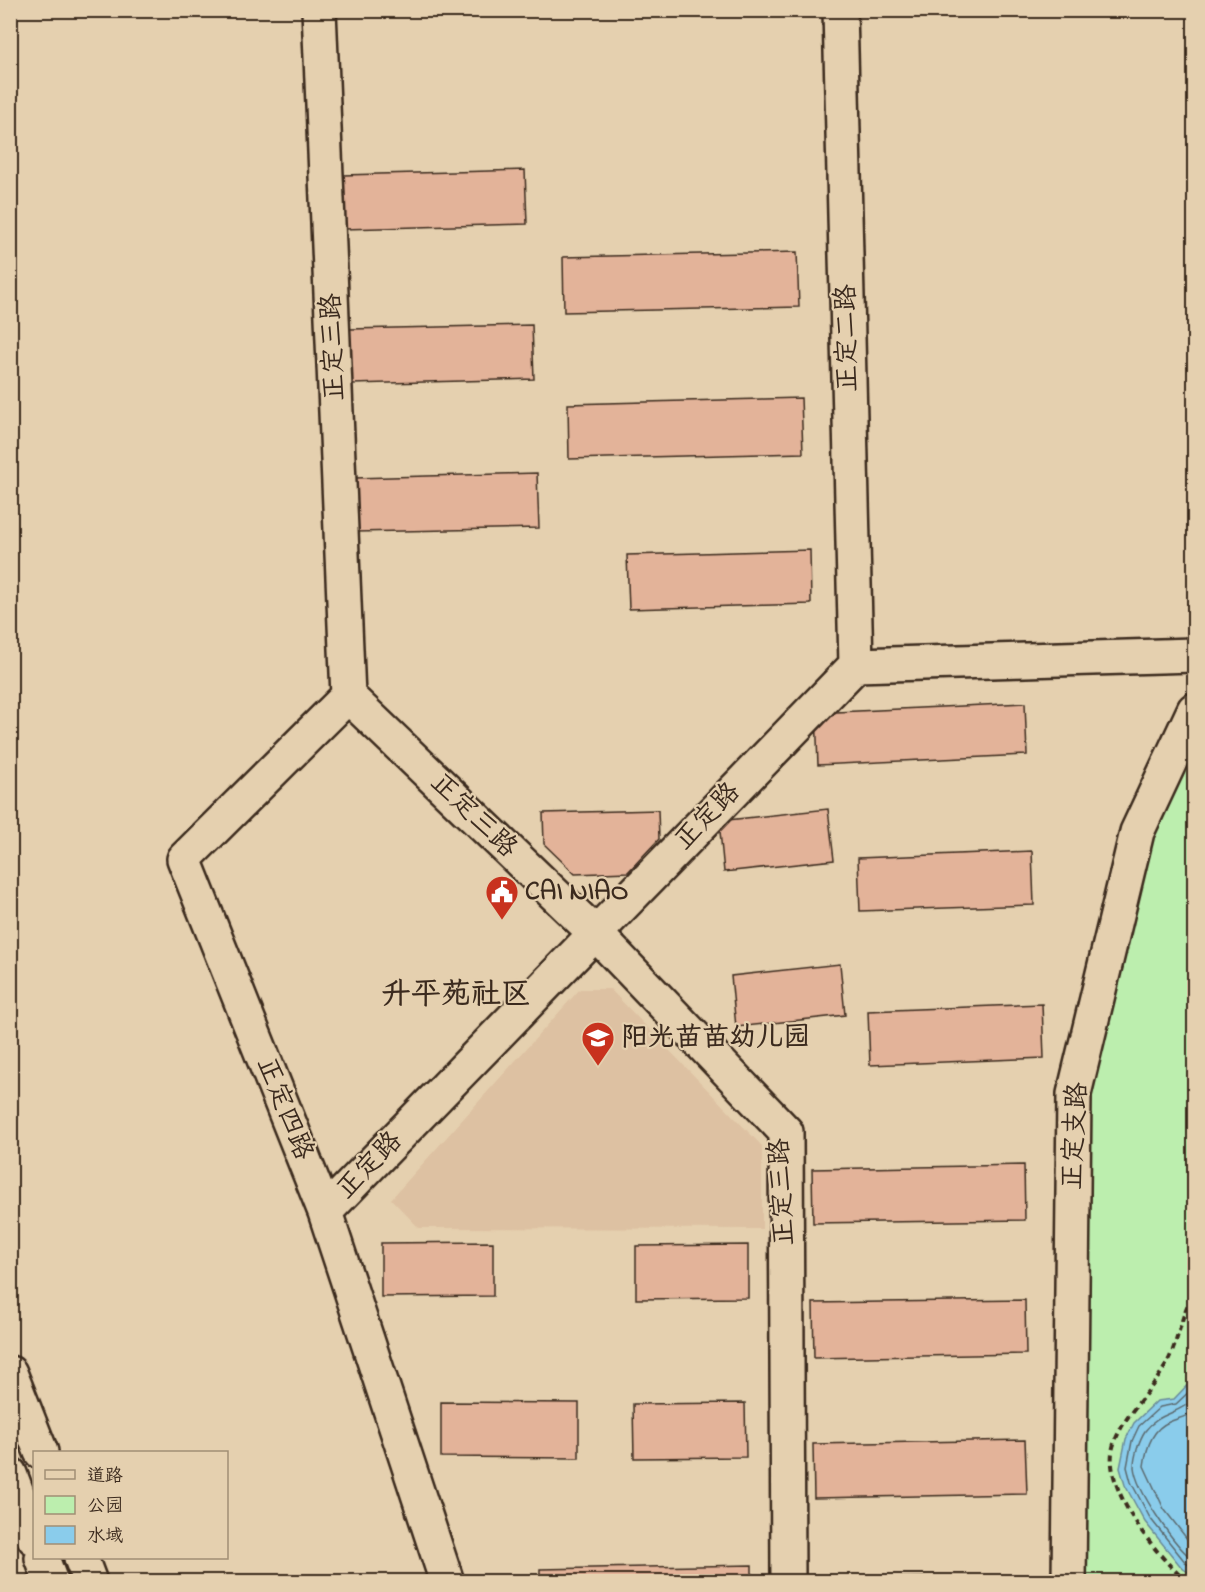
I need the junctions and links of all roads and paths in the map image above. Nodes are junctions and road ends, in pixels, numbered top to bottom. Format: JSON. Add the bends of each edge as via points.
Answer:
{"nodes":[{"id":1,"x":320,"y":10,"type":"edge"},
{"id":2,"x":840,"y":10,"type":"edge"},
{"id":3,"x":1194,"y":655,"type":"edge"},
{"id":4,"x":856,"y":664,"type":"junction"},
{"id":5,"x":348,"y":696,"type":"junction"},
{"id":6,"x":1194,"y":711,"type":"edge"},
{"id":7,"x":596,"y":933,"type":"junction"},
{"id":8,"x":325,"y":1212,"type":"junction"},
{"id":9,"x":1194,"y":1293,"type":"edge"},
{"id":10,"x":10,"y":1374,"type":"edge"},
{"id":11,"x":41,"y":1451,"type":"edge"},
{"id":12,"x":10,"y":1474,"type":"edge"},
{"id":13,"x":33,"y":1535,"type":"edge"},
{"id":14,"x":43,"y":1559,"type":"edge"},
{"id":15,"x":82,"y":1559,"type":"edge"},
{"id":16,"x":51,"y":1581,"type":"edge"},
{"id":17,"x":90,"y":1581,"type":"edge"},
{"id":18,"x":447,"y":1581,"type":"edge"},
{"id":19,"x":788,"y":1581,"type":"edge"},
{"id":20,"x":1069,"y":1581,"type":"edge"},
{"id":21,"x":1187,"y":1581,"type":"edge"}],
"edges":[{"from":1,"to":5,"type":"main road","name":"正定三路"},
{"from":2,"to":4,"type":"main road","name":"正定二路"},
{"from":3,"to":4,"type":"main road"},
{"from":4,"to":7,"type":"main road","name":"正定路"},
{"from":5,"to":7,"type":"main road","name":"正定三路"},
{"from":5,"to":8,"type":"main road","name":"正定四路","via":[[184,859]]},
{"from":6,"to":20,"type":"main road","name":"正定支路","via":[[1137,832],[1074,1094]]},
{"from":7,"to":8,"type":"main road","name":"正定路"},
{"from":7,"to":19,"type":"main road","name":"正定三路","via":[[786,1132]]},
{"from":8,"to":18,"type":"main road","name":"正定四路"},
{"from":9,"to":21,"type":"path","via":[[1185,1307],[1167,1364],[1113,1443],[1113,1476],[1141,1532]]},
{"from":10,"to":11,"type":"main road"},
{"from":12,"to":13,"type":"main road"},
{"from":14,"to":16,"type":"main road"},
{"from":15,"to":17,"type":"main road"}]}
